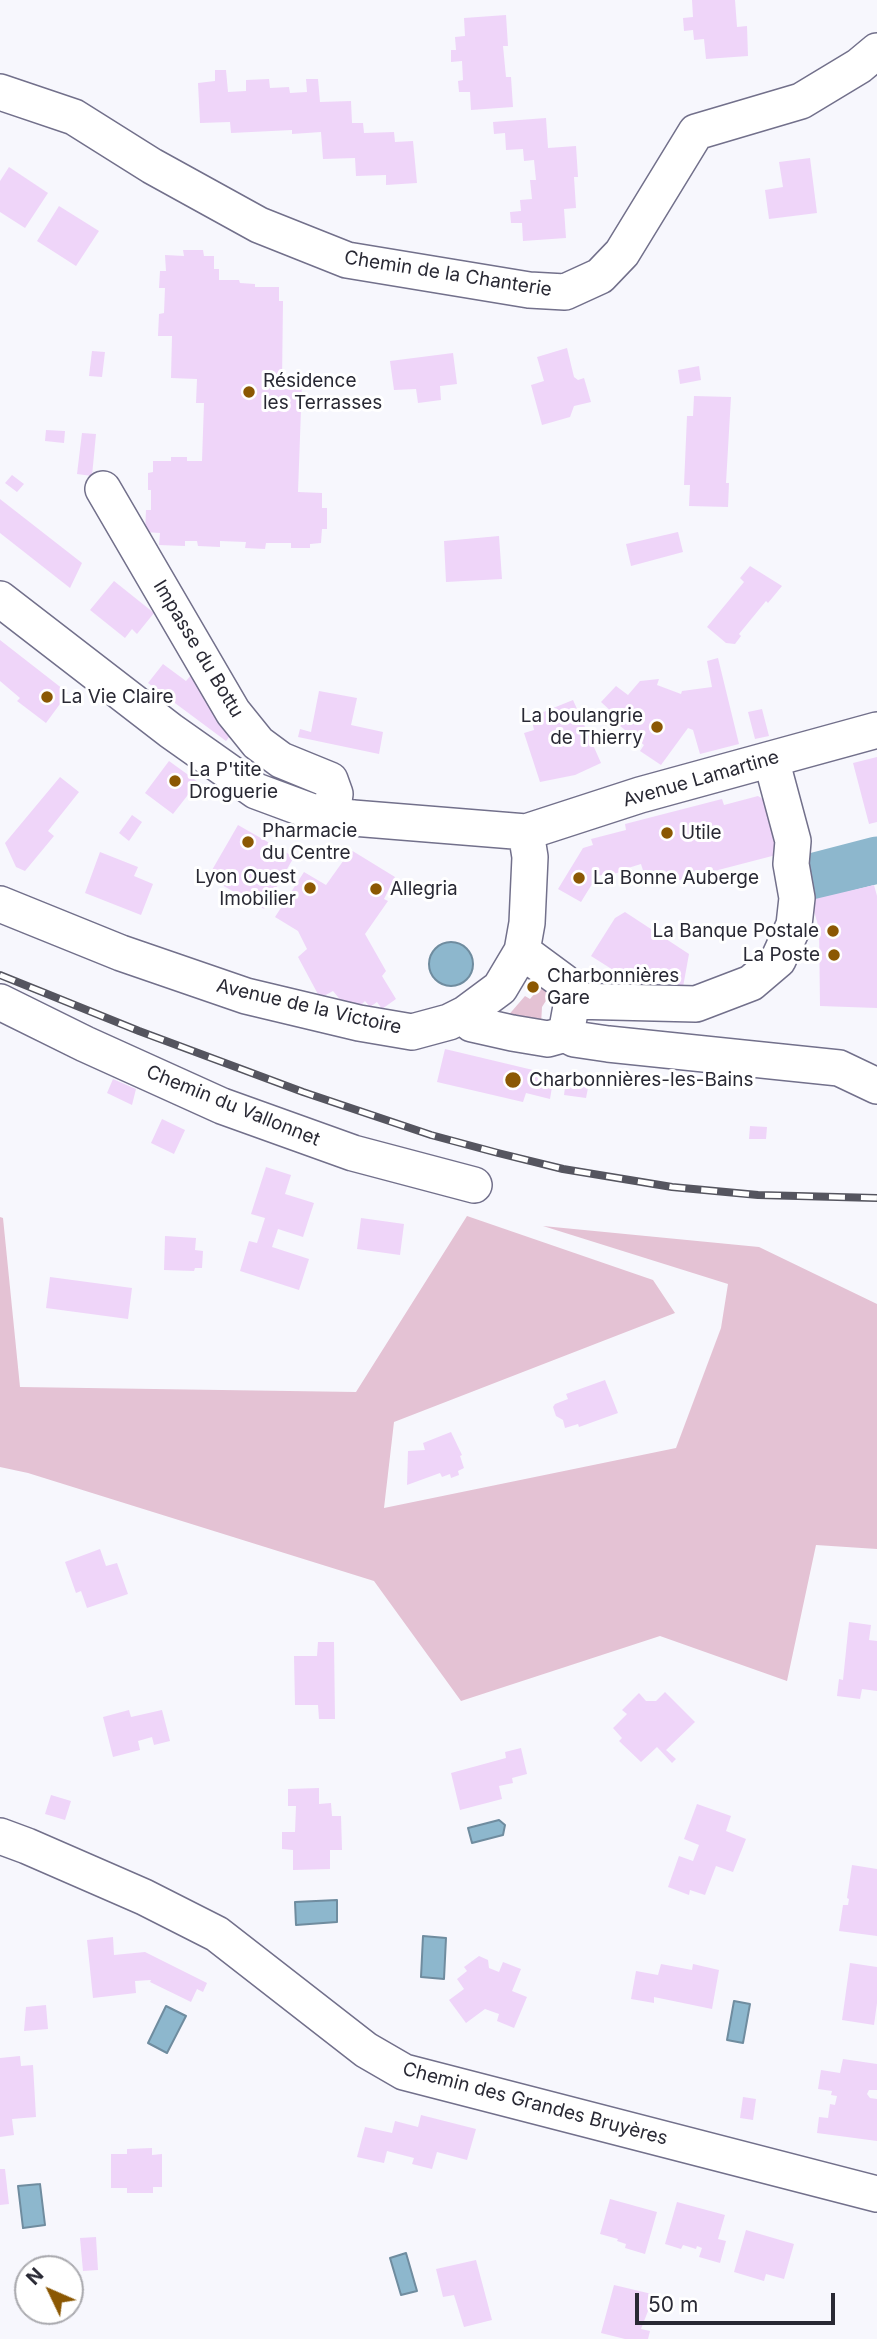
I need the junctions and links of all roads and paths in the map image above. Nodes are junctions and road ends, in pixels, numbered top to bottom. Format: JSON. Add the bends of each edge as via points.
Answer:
{"nodes":[{"id":1,"x":877,"y":51,"type":"edge"},
{"id":2,"x":0,"y":92,"type":"edge"},
{"id":3,"x":103,"y":489,"type":"dead end"},
{"id":4,"x":0,"y":599,"type":"edge"},
{"id":5,"x":877,"y":730,"type":"edge"},
{"id":6,"x":771,"y":759,"type":"junction"},
{"id":7,"x":332,"y":815,"type":"junction"},
{"id":8,"x":526,"y":832,"type":"junction"},
{"id":9,"x":0,"y":904,"type":"edge"},
{"id":10,"x":522,"y":951,"type":"junction"},
{"id":11,"x":0,"y":1002,"type":"edge"},
{"id":12,"x":465,"y":1014,"type":"junction"},
{"id":13,"x":569,"y":1017,"type":"junction"},
{"id":14,"x":877,"y":1086,"type":"edge"},
{"id":15,"x":474,"y":1185,"type":"dead end"},
{"id":16,"x":0,"y":1836,"type":"edge"},
{"id":17,"x":877,"y":2194,"type":"edge"}],
"edges":[{"from":1,"to":2,"type":"street","name":"Chemin de la Chanterie","via":[[801,101],[696,132],[622,253],[600,276],[565,292],[347,260],[259,225],[74,117]]},
{"from":3,"to":7,"type":"street","name":"Impasse du Bottu","via":[[233,712],[258,743],[281,760],[330,780],[335,794]]},
{"from":4,"to":7,"type":"street","via":[[256,791]]},
{"from":5,"to":6,"type":"street","name":"Avenue Lamartine"},
{"from":6,"to":8,"type":"street","name":"Avenue Lamartine"},
{"from":6,"to":13,"type":"street","via":[[793,841],[791,864],[797,892],[794,925],[778,960],[751,983],[696,1004]]},
{"from":7,"to":8,"type":"street"},
{"from":8,"to":10,"type":"street","name":"Avenue de la Victoire","via":[[530,857]]},
{"from":9,"to":12,"type":"street","name":"Avenue de la Victoire","via":[[121,953],[258,999],[359,1023],[412,1031]]},
{"from":10,"to":12,"type":"street","name":"Avenue de la Victoire","via":[[500,988]]},
{"from":10,"to":13,"type":"street","via":[[564,982]]},
{"from":11,"to":15,"type":"street","name":"Chemin du Vallonnet","via":[[222,1105],[353,1153]]},
{"from":12,"to":13,"type":"street","via":[[472,1024],[548,1040]]},
{"from":13,"to":14,"type":"street","via":[[575,1039],[839,1068]]},
{"from":16,"to":17,"type":"street","name":"Chemin des Grandes Bruyères","via":[[132,1891],[217,1934],[366,2050],[404,2072]]}]}
